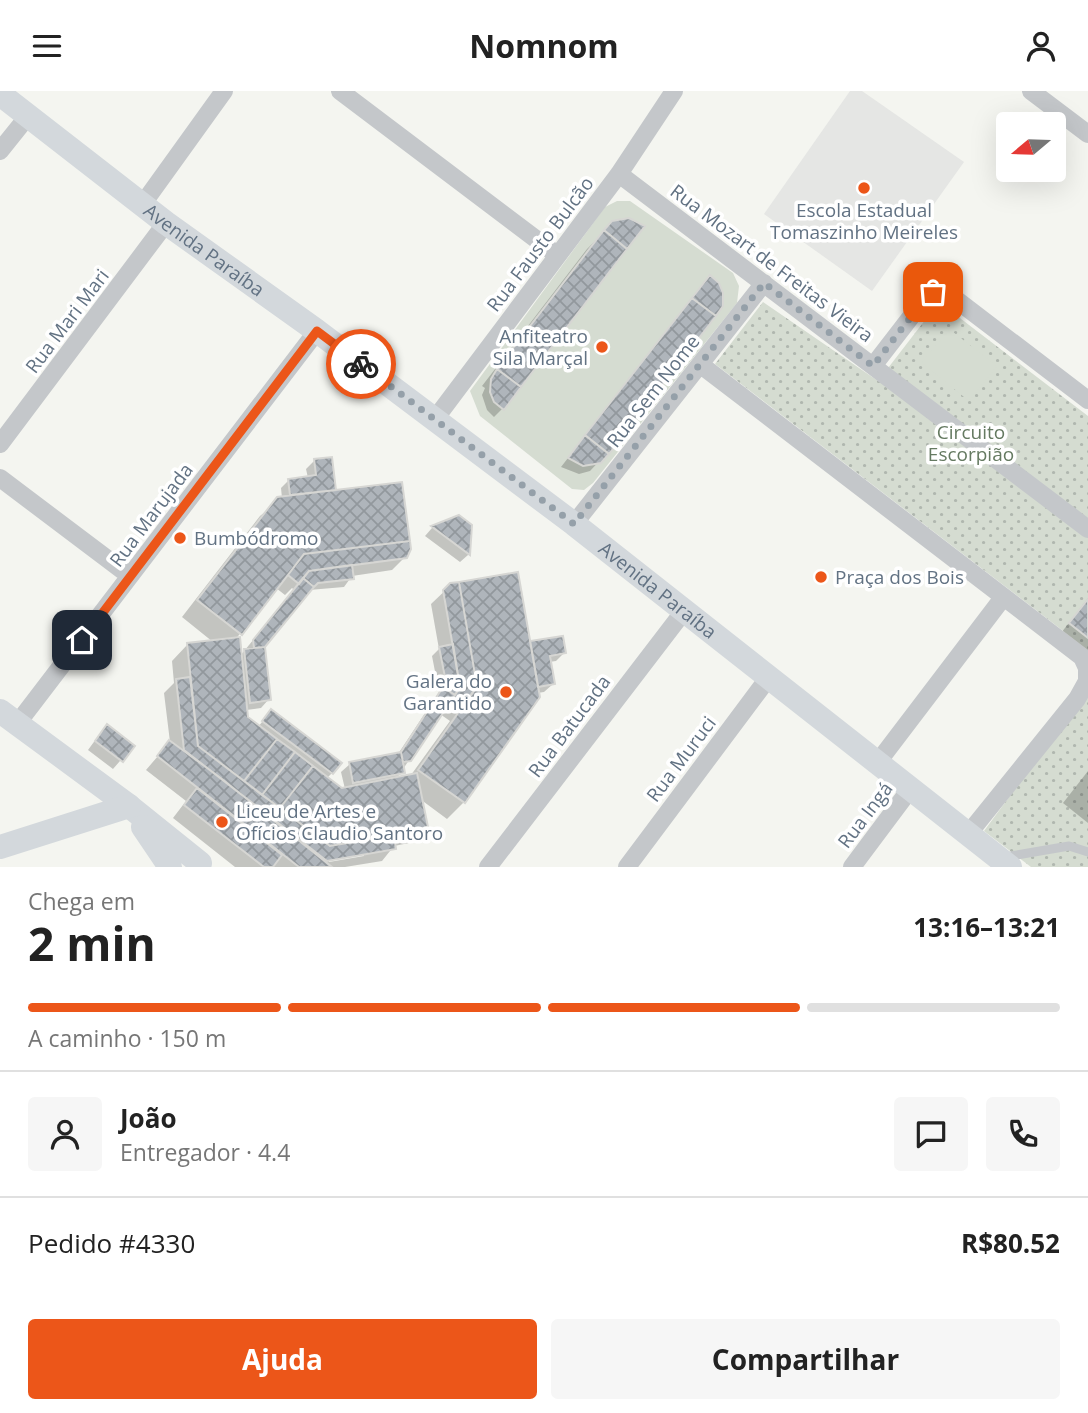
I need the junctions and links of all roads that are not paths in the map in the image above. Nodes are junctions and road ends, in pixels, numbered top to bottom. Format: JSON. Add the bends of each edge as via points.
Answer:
{"nodes":[{"id":1,"x":224,"y":91,"type":"edge"},
{"id":2,"x":340,"y":91,"type":"edge"},
{"id":3,"x":674,"y":91,"type":"edge"},
{"id":4,"x":1031,"y":91,"type":"edge"},
{"id":5,"x":0,"y":94,"type":"edge"},
{"id":6,"x":27,"y":116,"type":"junction"},
{"id":7,"x":1088,"y":134,"type":"edge"},
{"id":8,"x":0,"y":151,"type":"edge"},
{"id":9,"x":619,"y":174,"type":"junction"},
{"id":10,"x":142,"y":205,"type":"junction"},
{"id":11,"x":166,"y":223,"type":"junction"},
{"id":12,"x":557,"y":255,"type":"junction"},
{"id":13,"x":764,"y":283,"type":"junction"},
{"id":14,"x":317,"y":331,"type":"junction"},
{"id":15,"x":701,"y":365,"type":"junction"},
{"id":16,"x":873,"y":366,"type":"junction"},
{"id":17,"x":1088,"y":400,"type":"edge"},
{"id":18,"x":435,"y":419,"type":"junction"},
{"id":19,"x":0,"y":444,"type":"edge"},
{"id":20,"x":0,"y":478,"type":"edge"},
{"id":21,"x":574,"y":524,"type":"junction"},
{"id":22,"x":1088,"y":529,"type":"edge"},
{"id":23,"x":130,"y":576,"type":"junction"},
{"id":24,"x":1002,"y":599,"type":"junction"},
{"id":25,"x":684,"y":611,"type":"junction"},
{"id":26,"x":769,"y":677,"type":"junction"},
{"id":27,"x":9,"y":718,"type":"edge"},
{"id":28,"x":878,"y":762,"type":"junction"},
{"id":29,"x":911,"y":788,"type":"junction"},
{"id":30,"x":129,"y":806,"type":"junction"},
{"id":31,"x":969,"y":832,"type":"junction"},
{"id":32,"x":0,"y":847,"type":"edge"},
{"id":33,"x":1088,"y":852,"type":"edge"},
{"id":34,"x":1004,"y":863,"type":"edge"},
{"id":35,"x":200,"y":866,"type":"edge"},
{"id":36,"x":170,"y":867,"type":"edge"},
{"id":37,"x":488,"y":867,"type":"edge"},
{"id":38,"x":627,"y":867,"type":"edge"},
{"id":39,"x":852,"y":867,"type":"edge"}],
"edges":[{"from":1,"to":10,"type":"street"},
{"from":2,"to":12,"type":"street"},
{"from":3,"to":9,"type":"street","name":"Rua Fausto Bulcão"},
{"from":4,"to":7,"type":"street"},
{"from":5,"to":6,"type":"street","name":"Avenida Paraíba"},
{"from":6,"to":8,"type":"street"},
{"from":6,"to":10,"type":"street","name":"Avenida Paraíba"},
{"from":9,"to":12,"type":"street","name":"Rua Fausto Bulcão"},
{"from":9,"to":13,"type":"street","name":"Rua Mozart de Freitas Vieira"},
{"from":10,"to":11,"type":"street","name":"Avenida Paraíba"},
{"from":11,"to":14,"type":"street","name":"Avenida Paraíba"},
{"from":11,"to":19,"type":"street","name":"Rua Mari Mari"},
{"from":12,"to":18,"type":"street","name":"Rua Fausto Bulcão"},
{"from":13,"to":15,"type":"street","name":"Rua Sem Nome"},
{"from":13,"to":16,"type":"street","name":"Rua Mozart de Freitas Vieira"},
{"from":14,"to":18,"type":"street","name":"Avenida Paraíba"},
{"from":14,"to":23,"type":"street","name":"Rua Marujada"},
{"from":15,"to":21,"type":"street","name":"Rua Sem Nome"},
{"from":15,"to":24,"type":"street"},
{"from":16,"to":17,"type":"street","name":"Rua Mozart de Freitas Vieira","via":[[927,296],[938,292],[958,301]]},
{"from":16,"to":22,"type":"street"},
{"from":18,"to":21,"type":"street","name":"Avenida Paraíba"},
{"from":20,"to":23,"type":"street"},
{"from":21,"to":25,"type":"street","name":"Avenida Paraíba"},
{"from":23,"to":27,"type":"street","name":"Rua Marujada"},
{"from":24,"to":28,"type":"street"},
{"from":24,"to":31,"type":"street","via":[[1082,657],[1087,681]]},
{"from":25,"to":26,"type":"street","name":"Avenida Paraíba"},
{"from":25,"to":37,"type":"street","name":"Rua Batucada"},
{"from":26,"to":28,"type":"street","name":"Avenida Paraíba"},
{"from":26,"to":38,"type":"street","name":"Rua Muruci"},
{"from":27,"to":30,"type":"street"},
{"from":28,"to":29,"type":"street","name":"Avenida Paraíba"},
{"from":29,"to":31,"type":"street","name":"Avenida Paraíba"},
{"from":29,"to":39,"type":"street","name":"Rua Ingá"},
{"from":30,"to":32,"type":"street"},
{"from":30,"to":35,"type":"street"},
{"from":30,"to":36,"type":"street"},
{"from":31,"to":34,"type":"street","name":"Avenida Paraíba"},
{"from":33,"to":34,"type":"lane","via":[[1069,846]]}]}
